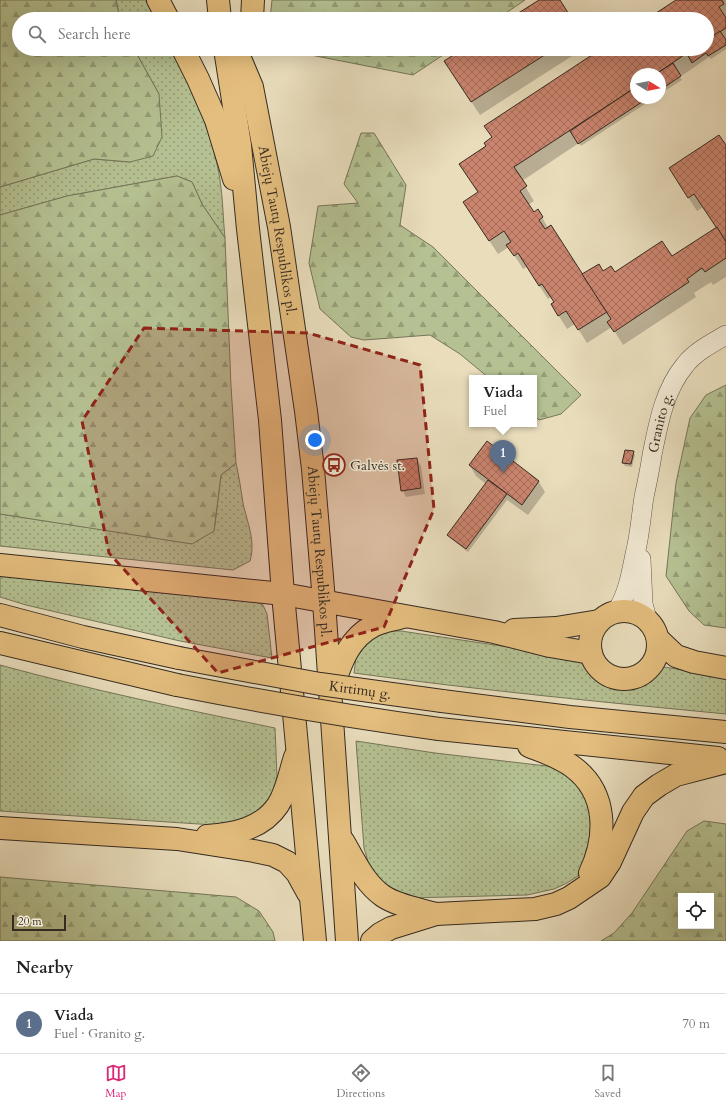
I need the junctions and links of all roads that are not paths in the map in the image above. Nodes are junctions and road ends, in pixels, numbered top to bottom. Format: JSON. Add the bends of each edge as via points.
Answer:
{"nodes":[{"id":1,"x":158,"y":0,"type":"edge"},
{"id":2,"x":253,"y":0,"type":"edge"},
{"id":3,"x":164,"y":12,"type":"edge"},
{"id":4,"x":252,"y":12,"type":"edge"},
{"id":5,"x":187,"y":56,"type":"edge"},
{"id":6,"x":226,"y":56,"type":"edge"},
{"id":7,"x":239,"y":56,"type":"edge"},
{"id":8,"x":251,"y":56,"type":"edge"},
{"id":9,"x":252,"y":87,"type":"junction"},
{"id":10,"x":248,"y":229,"type":"junction"},
{"id":11,"x":726,"y":334,"type":"edge"},
{"id":12,"x":639,"y":536,"type":"junction"},
{"id":13,"x":0,"y":565,"type":"edge"},
{"id":14,"x":283,"y":594,"type":"junction"},
{"id":15,"x":324,"y":601,"type":"junction"},
{"id":16,"x":0,"y":615,"type":"edge"},
{"id":17,"x":408,"y":616,"type":"junction"},
{"id":18,"x":608,"y":616,"type":"junction"},
{"id":19,"x":648,"y":619,"type":"junction"},
{"id":20,"x":494,"y":632,"type":"junction"},
{"id":21,"x":658,"y":639,"type":"junction"},
{"id":22,"x":0,"y":643,"type":"edge"},
{"id":23,"x":590,"y":653,"type":"junction"},
{"id":24,"x":726,"y":668,"type":"edge"},
{"id":25,"x":330,"y":696,"type":"junction"},
{"id":26,"x":726,"y":732,"type":"edge"},
{"id":27,"x":508,"y":737,"type":"junction"},
{"id":28,"x":298,"y":747,"type":"junction"},
{"id":29,"x":726,"y":760,"type":"edge"},
{"id":30,"x":0,"y":828,"type":"edge"},
{"id":31,"x":340,"y":837,"type":"junction"},
{"id":32,"x":177,"y":839,"type":"junction"},
{"id":33,"x":582,"y":889,"type":"junction"},
{"id":34,"x":311,"y":898,"type":"junction"},
{"id":35,"x":436,"y":914,"type":"junction"},
{"id":36,"x":315,"y":941,"type":"edge"},
{"id":37,"x":347,"y":941,"type":"edge"},
{"id":38,"x":372,"y":941,"type":"edge"}],
"edges":[{"from":1,"to":3,"type":"highway"},
{"from":2,"to":4,"type":"highway"},
{"from":5,"to":10,"type":"highway","via":[[216,120]]},
{"from":6,"to":10,"type":"highway","name":"Abiejų Tautų Respublikos pl.","via":[[240,145]]},
{"from":7,"to":9,"type":"highway","name":"Abiejų Tautų Respublikos pl."},
{"from":8,"to":9,"type":"highway"},
{"from":9,"to":15,"type":"highway","name":"Abiejų Tautų Respublikos pl.","via":[[279,227],[299,356],[313,470]]},
{"from":10,"to":14,"type":"highway","name":"Abiejų Tautų Respublikos pl.","via":[[270,420]]},
{"from":11,"to":12,"type":"street","name":"Granito g.","via":[[685,365],[668,395],[656,433]]},
{"from":12,"to":18,"type":"street","name":"Granito g.","via":[[624,600]]},
{"from":12,"to":19,"type":"street","name":"Granito g.","via":[[643,604]]},
{"from":13,"to":14,"type":"highway"},
{"from":14,"to":15,"type":"highway"},
{"from":14,"to":28,"type":"highway","name":"Abiejų Tautų Respublikos pl."},
{"from":15,"to":17,"type":"highway"},
{"from":15,"to":25,"type":"highway","name":"Abiejų Tautų Respublikos pl."},
{"from":16,"to":26,"type":"highway","name":"Kirtimų g.","bridge":true,"via":[[83,637],[179,658],[320,684],[570,717]]},
{"from":17,"to":20,"type":"highway"},
{"from":17,"to":25,"type":"highway","via":[[373,625],[356,638],[343,658]]},
{"from":18,"to":19,"type":"highway","via":[[627,610]]},
{"from":18,"to":20,"type":"highway","via":[[556,628]]},
{"from":18,"to":23,"type":"highway","via":[[593,630]]},
{"from":19,"to":21,"type":"highway"},
{"from":20,"to":23,"type":"highway"},
{"from":21,"to":23,"type":"highway","via":[[658,652],[653,664],[643,673],[631,678],[618,679],[606,674],[596,665]]},
{"from":21,"to":24,"type":"highway","via":[[676,656]]},
{"from":22,"to":27,"type":"highway","name":"Kirtimų g.","bridge":true,"via":[[177,685],[265,702],[360,718]]},
{"from":25,"to":31,"type":"highway","name":"Abiejų Tautų Respublikos pl."},
{"from":27,"to":29,"type":"highway","name":"Kirtimų g."},
{"from":27,"to":33,"type":"highway","via":[[573,767],[593,792],[602,821],[602,836],[599,850]]},
{"from":28,"to":32,"type":"highway","via":[[284,792],[270,815],[243,831]]},
{"from":28,"to":34,"type":"highway","name":"Abiejų Tautų Respublikos pl."},
{"from":29,"to":33,"type":"highway","via":[[676,775],[644,796],[633,812],[600,878]]},
{"from":30,"to":32,"type":"highway"},
{"from":31,"to":35,"type":"highway","via":[[363,875],[382,896]]},
{"from":31,"to":37,"type":"highway","name":"Abiejų Tautų Respublikos pl."},
{"from":32,"to":34,"type":"highway","via":[[273,855],[287,862],[297,873]]},
{"from":33,"to":35,"type":"highway","via":[[556,904],[535,909]]},
{"from":34,"to":36,"type":"highway","name":"Abiejų Tautų Respublikos pl."},
{"from":35,"to":38,"type":"highway","via":[[391,928]]}]}
